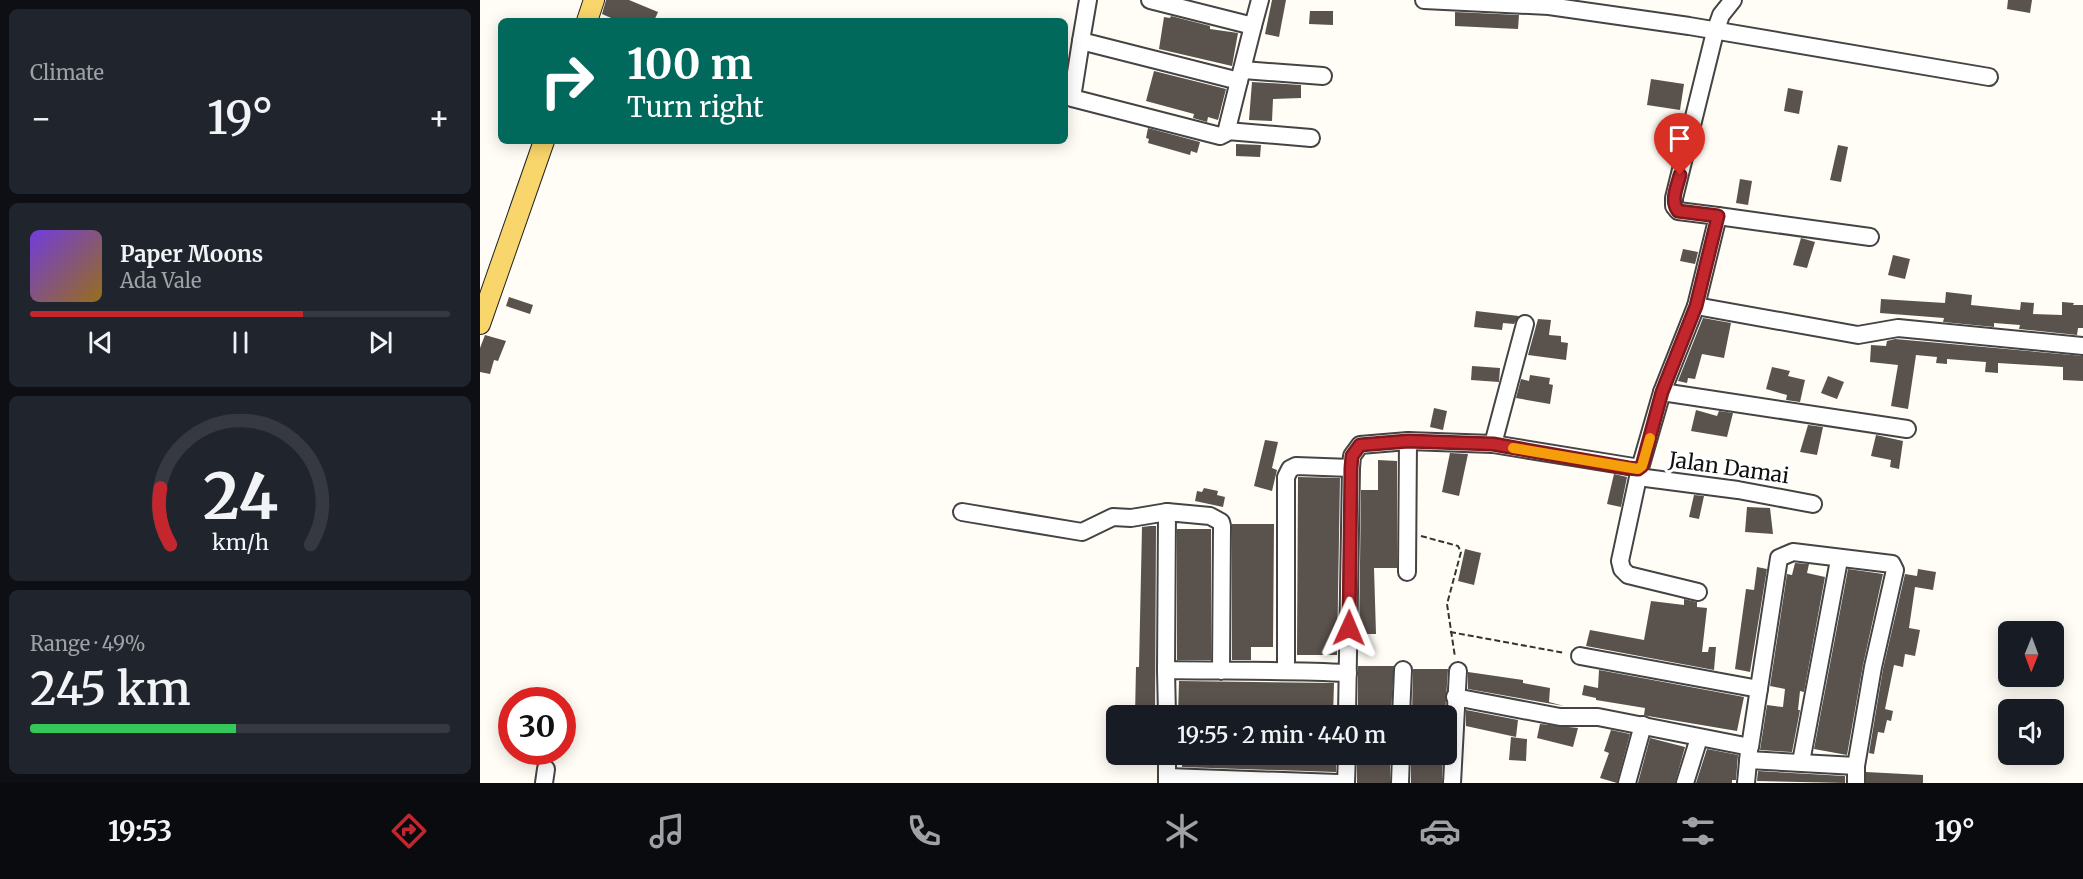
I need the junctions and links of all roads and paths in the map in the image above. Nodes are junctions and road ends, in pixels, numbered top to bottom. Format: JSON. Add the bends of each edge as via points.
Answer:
{"nodes":[{"id":1,"x":594,"y":0,"type":"edge"},
{"id":2,"x":1088,"y":0,"type":"edge"},
{"id":3,"x":1150,"y":0,"type":"edge"},
{"id":4,"x":1260,"y":0,"type":"edge"},
{"id":5,"x":1424,"y":0,"type":"edge"},
{"id":6,"x":1733,"y":0,"type":"edge"},
{"id":7,"x":1450,"y":1,"type":"edge"},
{"id":8,"x":588,"y":18,"type":"edge"},
{"id":9,"x":1253,"y":26,"type":"junction"},
{"id":10,"x":1715,"y":32,"type":"junction"},
{"id":11,"x":1081,"y":41,"type":"junction"},
{"id":12,"x":1241,"y":76,"type":"junction"},
{"id":13,"x":1323,"y":76,"type":"dead end"},
{"id":14,"x":1989,"y":76,"type":"dead end"},
{"id":15,"x":1227,"y":131,"type":"junction"},
{"id":16,"x":1311,"y":138,"type":"dead end"},
{"id":17,"x":543,"y":144,"type":"edge"},
{"id":18,"x":1718,"y":216,"type":"junction"},
{"id":19,"x":1870,"y":237,"type":"dead end"},
{"id":20,"x":485,"y":295,"type":"edge"},
{"id":21,"x":1696,"y":306,"type":"junction"},
{"id":22,"x":480,"y":324,"type":"edge"},
{"id":23,"x":1525,"y":324,"type":"dead end"},
{"id":24,"x":2083,"y":345,"type":"edge"},
{"id":25,"x":1662,"y":392,"type":"junction"},
{"id":26,"x":1907,"y":429,"type":"dead end"},
{"id":27,"x":1408,"y":441,"type":"junction"},
{"id":28,"x":1493,"y":444,"type":"junction"},
{"id":29,"x":1351,"y":468,"type":"junction"},
{"id":30,"x":1639,"y":473,"type":"junction"},
{"id":31,"x":1813,"y":504,"type":"dead end"},
{"id":32,"x":962,"y":512,"type":"dead end"},
{"id":33,"x":1167,"y":512,"type":"junction"},
{"id":34,"x":1406,"y":533,"type":"junction"},
{"id":35,"x":1839,"y":560,"type":"junction"},
{"id":36,"x":1407,"y":572,"type":"dead end"},
{"id":37,"x":1698,"y":592,"type":"dead end"},
{"id":38,"x":1450,"y":632,"type":"junction"},
{"id":39,"x":1580,"y":656,"type":"joint"},
{"id":40,"x":1403,"y":669,"type":"dead end"},
{"id":41,"x":1166,"y":670,"type":"junction"},
{"id":42,"x":1286,"y":670,"type":"junction"},
{"id":43,"x":1221,"y":671,"type":"junction"},
{"id":44,"x":1458,"y":671,"type":"joint"},
{"id":45,"x":1348,"y":673,"type":"junction"},
{"id":46,"x":1759,"y":689,"type":"junction"},
{"id":47,"x":1455,"y":697,"type":"junction"},
{"id":48,"x":1167,"y":705,"type":"edge"},
{"id":49,"x":1347,"y":705,"type":"edge"},
{"id":50,"x":1401,"y":705,"type":"edge"},
{"id":51,"x":1454,"y":705,"type":"edge"},
{"id":52,"x":1643,"y":725,"type":"junction"},
{"id":53,"x":1699,"y":738,"type":"junction"},
{"id":54,"x":1749,"y":754,"type":"junction"},
{"id":55,"x":1801,"y":762,"type":"junction"},
{"id":56,"x":1347,"y":765,"type":"edge"},
{"id":57,"x":1401,"y":765,"type":"edge"},
{"id":58,"x":1451,"y":765,"type":"edge"},
{"id":59,"x":1856,"y":775,"type":"edge"},
{"id":60,"x":1167,"y":780,"type":"edge"},
{"id":61,"x":1338,"y":783,"type":"edge"},
{"id":62,"x":1346,"y":783,"type":"edge"},
{"id":63,"x":1400,"y":783,"type":"edge"},
{"id":64,"x":1452,"y":783,"type":"edge"},
{"id":65,"x":1627,"y":783,"type":"edge"},
{"id":66,"x":1685,"y":783,"type":"edge"},
{"id":67,"x":1746,"y":783,"type":"edge"}],
"edges":[{"from":1,"to":8,"type":"main road"},
{"from":2,"to":11,"type":"street"},
{"from":3,"to":9,"type":"street"},
{"from":4,"to":9,"type":"street"},
{"from":5,"to":7,"type":"street"},
{"from":6,"to":10,"type":"street","via":[[1721,15]]},
{"from":7,"to":10,"type":"street","via":[[1549,6]]},
{"from":9,"to":12,"type":"street"},
{"from":10,"to":14,"type":"street"},
{"from":10,"to":18,"type":"street","via":[[1674,206],[1678,211]]},
{"from":11,"to":12,"type":"street"},
{"from":11,"to":15,"type":"street","via":[[1072,98],[1220,136]]},
{"from":12,"to":13,"type":"street"},
{"from":12,"to":15,"type":"street"},
{"from":15,"to":16,"type":"street"},
{"from":17,"to":20,"type":"main road"},
{"from":18,"to":19,"type":"street"},
{"from":18,"to":21,"type":"street"},
{"from":20,"to":22,"type":"main road"},
{"from":21,"to":24,"type":"street","via":[[1858,335],[1898,328]]},
{"from":21,"to":25,"type":"street"},
{"from":23,"to":28,"type":"street"},
{"from":25,"to":26,"type":"street"},
{"from":25,"to":30,"type":"street"},
{"from":27,"to":28,"type":"street","name":"Jalan Damai"},
{"from":27,"to":29,"type":"street","name":"Jalan Damai","via":[[1360,445],[1352,456]]},
{"from":27,"to":34,"type":"street"},
{"from":28,"to":30,"type":"street","name":"Jalan Damai"},
{"from":29,"to":42,"type":"street","via":[[1296,466],[1286,477]]},
{"from":29,"to":45,"type":"street"},
{"from":30,"to":31,"type":"street","name":"Jalan Damai"},
{"from":30,"to":37,"type":"street","via":[[1620,561],[1622,569],[1628,575]]},
{"from":32,"to":33,"type":"street","via":[[1082,532],[1113,517]]},
{"from":33,"to":41,"type":"street"},
{"from":33,"to":43,"type":"street","via":[[1210,516],[1221,522]]},
{"from":34,"to":36,"type":"street"},
{"from":34,"to":38,"type":"path","via":[[1451,542],[1461,552],[1448,604]]},
{"from":35,"to":46,"type":"street","via":[[1793,552],[1779,558]]},
{"from":35,"to":55,"type":"street"},
{"from":35,"to":59,"type":"street","via":[[1892,564],[1895,570],[1873,667]]},
{"from":38,"to":39,"type":"path"},
{"from":38,"to":44,"type":"path"},
{"from":39,"to":46,"type":"street"},
{"from":40,"to":50,"type":"street"},
{"from":41,"to":43,"type":"street"},
{"from":41,"to":48,"type":"street"},
{"from":42,"to":43,"type":"street"},
{"from":42,"to":45,"type":"street"},
{"from":44,"to":47,"type":"street"},
{"from":45,"to":49,"type":"street"},
{"from":46,"to":54,"type":"street"},
{"from":47,"to":51,"type":"street"},
{"from":47,"to":52,"type":"street","via":[[1560,717],[1598,717]]},
{"from":52,"to":53,"type":"street"},
{"from":52,"to":65,"type":"street"},
{"from":53,"to":54,"type":"street"},
{"from":53,"to":66,"type":"street"},
{"from":54,"to":55,"type":"street"},
{"from":54,"to":67,"type":"street"},
{"from":55,"to":59,"type":"street"},
{"from":56,"to":62,"type":"street"},
{"from":57,"to":63,"type":"street"},
{"from":58,"to":64,"type":"street"},
{"from":60,"to":61,"type":"street"}]}
